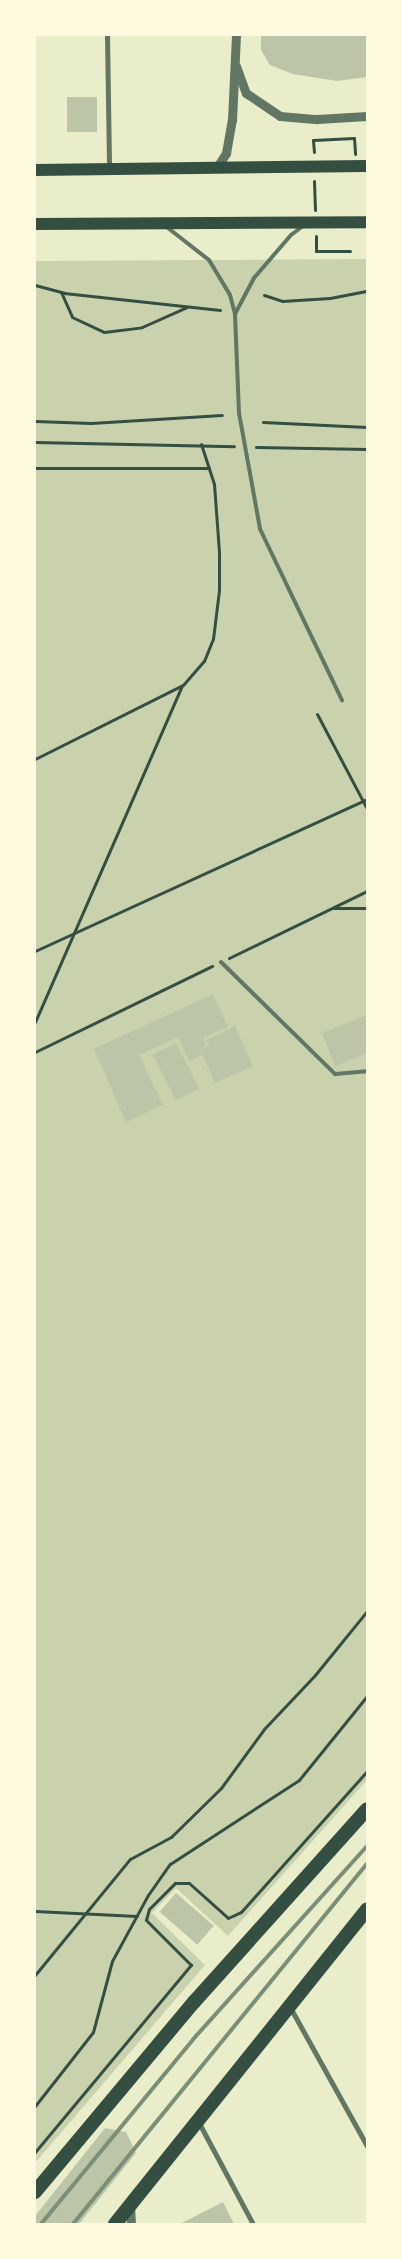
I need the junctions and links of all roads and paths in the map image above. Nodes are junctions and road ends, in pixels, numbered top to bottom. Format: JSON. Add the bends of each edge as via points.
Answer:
{"nodes":[{"id":1,"x":107,"y":35,"type":"edge"},
{"id":2,"x":236,"y":35,"type":"edge"},
{"id":3,"x":236,"y":66,"type":"junction"},
{"id":4,"x":367,"y":116,"type":"edge"},
{"id":5,"x":354,"y":138,"type":"dead end"},
{"id":6,"x":314,"y":158,"type":"dead end"},
{"id":7,"x":367,"y":166,"type":"edge"},
{"id":8,"x":217,"y":167,"type":"junction"},
{"id":9,"x":109,"y":169,"type":"junction"},
{"id":10,"x":35,"y":170,"type":"edge"},
{"id":11,"x":314,"y":177,"type":"dead end"},
{"id":12,"x":367,"y":222,"type":"edge"},
{"id":13,"x":313,"y":223,"type":"junction"},
{"id":14,"x":35,"y":224,"type":"edge"},
{"id":15,"x":161,"y":224,"type":"junction"},
{"id":16,"x":350,"y":251,"type":"dead end"},
{"id":17,"x":35,"y":285,"type":"edge"},
{"id":18,"x":367,"y":291,"type":"edge"},
{"id":19,"x":60,"y":292,"type":"junction"},
{"id":20,"x":264,"y":295,"type":"dead end"},
{"id":21,"x":188,"y":306,"type":"junction"},
{"id":22,"x":220,"y":310,"type":"dead end"},
{"id":23,"x":236,"y":314,"type":"junction"},
{"id":24,"x":222,"y":415,"type":"dead end"},
{"id":25,"x":35,"y":421,"type":"edge"},
{"id":26,"x":263,"y":422,"type":"dead end"},
{"id":27,"x":367,"y":427,"type":"edge"},
{"id":28,"x":35,"y":442,"type":"edge"},
{"id":29,"x":201,"y":444,"type":"junction"},
{"id":30,"x":245,"y":446,"type":"junction"},
{"id":31,"x":367,"y":449,"type":"edge"},
{"id":32,"x":35,"y":468,"type":"edge"},
{"id":33,"x":209,"y":468,"type":"junction"},
{"id":34,"x":182,"y":685,"type":"junction"},
{"id":35,"x":342,"y":700,"type":"dead end"},
{"id":36,"x":318,"y":714,"type":"dead end"},
{"id":37,"x":35,"y":759,"type":"edge"},
{"id":38,"x":365,"y":800,"type":"edge"},
{"id":39,"x":367,"y":809,"type":"edge"},
{"id":40,"x":367,"y":891,"type":"edge"},
{"id":41,"x":334,"y":908,"type":"junction"},
{"id":42,"x":367,"y":908,"type":"edge"},
{"id":43,"x":75,"y":932,"type":"junction"},
{"id":44,"x":35,"y":951,"type":"edge"},
{"id":45,"x":221,"y":962,"type":"junction"},
{"id":46,"x":35,"y":1022,"type":"edge"},
{"id":47,"x":35,"y":1052,"type":"edge"},
{"id":48,"x":367,"y":1071,"type":"edge"},
{"id":49,"x":367,"y":1611,"type":"edge"},
{"id":50,"x":367,"y":1696,"type":"edge"},
{"id":51,"x":367,"y":1771,"type":"edge"},
{"id":52,"x":367,"y":1809,"type":"edge"},
{"id":53,"x":367,"y":1909,"type":"edge"},
{"id":54,"x":35,"y":1911,"type":"edge"},
{"id":55,"x":88,"y":1914,"type":"junction"},
{"id":56,"x":137,"y":1916,"type":"junction"},
{"id":57,"x":35,"y":1976,"type":"edge"},
{"id":58,"x":288,"y":2005,"type":"junction"},
{"id":59,"x":35,"y":2106,"type":"edge"},
{"id":60,"x":197,"y":2120,"type":"junction"},
{"id":61,"x":367,"y":2146,"type":"edge"},
{"id":62,"x":35,"y":2152,"type":"edge"},
{"id":63,"x":35,"y":2192,"type":"edge"},
{"id":64,"x":130,"y":2205,"type":"junction"},
{"id":65,"x":115,"y":2224,"type":"edge"},
{"id":66,"x":131,"y":2224,"type":"edge"},
{"id":67,"x":252,"y":2224,"type":"edge"}],
"edges":[{"from":1,"to":9,"type":"street"},
{"from":2,"to":3,"type":"street"},
{"from":3,"to":4,"type":"street","via":[[246,93],[280,116],[317,119]]},
{"from":3,"to":8,"type":"street","via":[[226,153]]},
{"from":5,"to":6,"type":"path","via":[[313,140]]},
{"from":7,"to":8,"type":"main road"},
{"from":8,"to":9,"type":"main road"},
{"from":9,"to":10,"type":"main road"},
{"from":11,"to":13,"type":"path"},
{"from":12,"to":13,"type":"main road"},
{"from":13,"to":15,"type":"main road"},
{"from":13,"to":16,"type":"path","via":[[316,251]]},
{"from":13,"to":23,"type":"lane","via":[[291,235],[254,278]]},
{"from":14,"to":15,"type":"main road"},
{"from":15,"to":23,"type":"lane","via":[[209,260],[230,295]]},
{"from":17,"to":19,"type":"path"},
{"from":18,"to":20,"type":"path","via":[[330,298],[282,301]]},
{"from":19,"to":21,"type":"path"},
{"from":19,"to":21,"type":"path","via":[[72,317],[104,332],[142,328]]},
{"from":21,"to":22,"type":"path"},
{"from":23,"to":30,"type":"lane","via":[[239,413]]},
{"from":24,"to":25,"type":"path","via":[[91,424]]},
{"from":26,"to":27,"type":"path"},
{"from":28,"to":29,"type":"path"},
{"from":29,"to":30,"type":"path"},
{"from":29,"to":33,"type":"path"},
{"from":30,"to":31,"type":"path"},
{"from":30,"to":35,"type":"lane","via":[[260,529]]},
{"from":32,"to":33,"type":"path"},
{"from":33,"to":34,"type":"path","via":[[218,509],[219,590],[213,639],[195,673]]},
{"from":34,"to":37,"type":"path"},
{"from":34,"to":43,"type":"path"},
{"from":36,"to":38,"type":"path"},
{"from":38,"to":39,"type":"path"},
{"from":38,"to":43,"type":"path"},
{"from":40,"to":41,"type":"path"},
{"from":41,"to":42,"type":"path"},
{"from":41,"to":45,"type":"path"},
{"from":43,"to":44,"type":"path"},
{"from":43,"to":46,"type":"path"},
{"from":45,"to":47,"type":"path"},
{"from":45,"to":48,"type":"lane","via":[[334,1074]]},
{"from":49,"to":55,"type":"path","via":[[264,1729],[221,1788],[171,1836],[130,1859]]},
{"from":50,"to":56,"type":"path","via":[[299,1780],[170,1864]]},
{"from":51,"to":62,"type":"path","via":[[241,1912],[228,1918],[189,1883],[175,1883],[148,1909],[146,1920],[191,1965]]},
{"from":52,"to":63,"type":"highway","via":[[194,2002]]},
{"from":53,"to":58,"type":"highway"},
{"from":54,"to":55,"type":"path"},
{"from":55,"to":56,"type":"path"},
{"from":55,"to":57,"type":"path"},
{"from":56,"to":59,"type":"path","via":[[112,1961],[93,2032]]},
{"from":58,"to":60,"type":"highway"},
{"from":58,"to":61,"type":"street"},
{"from":60,"to":64,"type":"highway"},
{"from":60,"to":67,"type":"street"},
{"from":64,"to":65,"type":"highway"},
{"from":64,"to":66,"type":"street"}]}
